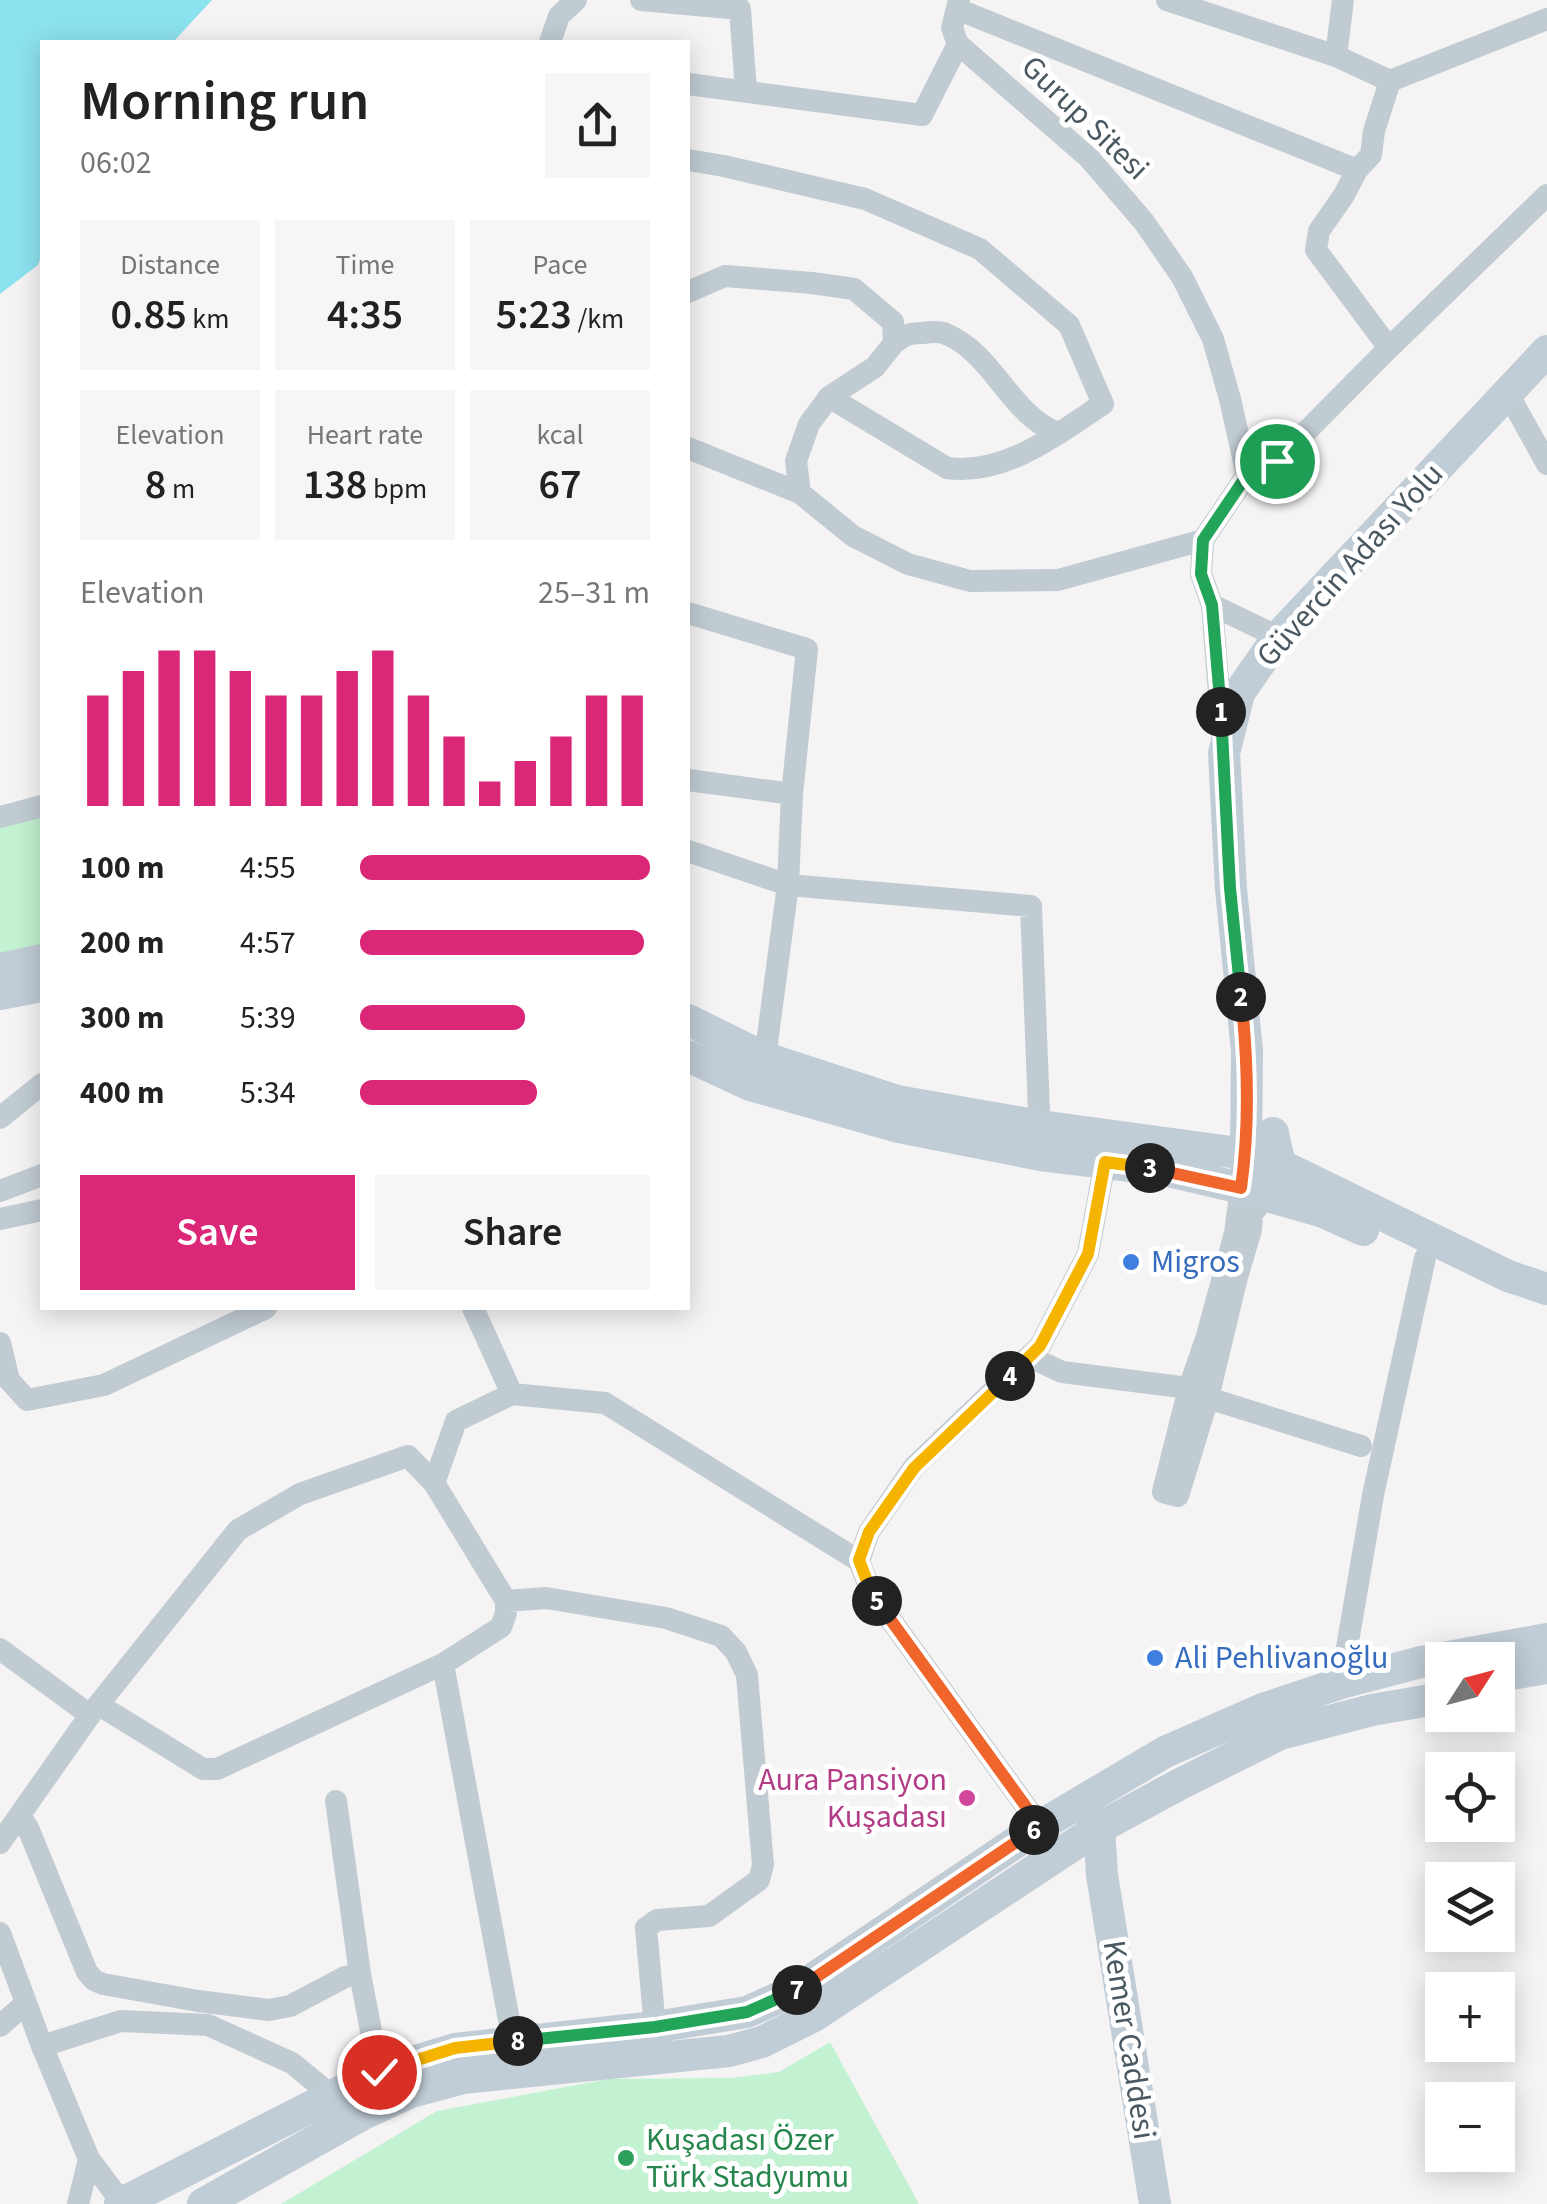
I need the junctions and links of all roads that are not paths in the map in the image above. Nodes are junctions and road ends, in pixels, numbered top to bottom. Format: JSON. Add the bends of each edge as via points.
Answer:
{"nodes":[{"id":1,"x":576,"y":0,"type":"edge"},
{"id":2,"x":641,"y":0,"type":"edge"},
{"id":3,"x":1167,"y":0,"type":"edge"},
{"id":4,"x":1343,"y":0,"type":"edge"},
{"id":5,"x":958,"y":5,"type":"edge"},
{"id":6,"x":1547,"y":18,"type":"edge"},
{"id":7,"x":551,"y":40,"type":"edge"},
{"id":8,"x":958,"y":44,"type":"junction"},
{"id":9,"x":1336,"y":56,"type":"junction"},
{"id":10,"x":1390,"y":81,"type":"junction"},
{"id":11,"x":690,"y":84,"type":"edge"},
{"id":12,"x":746,"y":90,"type":"junction"},
{"id":13,"x":690,"y":160,"type":"edge"},
{"id":14,"x":1357,"y":170,"type":"junction"},
{"id":15,"x":1547,"y":195,"type":"edge"},
{"id":16,"x":690,"y":291,"type":"edge"},
{"id":17,"x":894,"y":343,"type":"junction"},
{"id":18,"x":1390,"y":348,"type":"junction"},
{"id":19,"x":1547,"y":351,"type":"edge"},
{"id":20,"x":1507,"y":392,"type":"junction"},
{"id":21,"x":830,"y":397,"type":"junction"},
{"id":22,"x":1058,"y":433,"type":"junction"},
{"id":23,"x":690,"y":449,"type":"edge"},
{"id":24,"x":1547,"y":464,"type":"edge"},
{"id":25,"x":1247,"y":475,"type":"junction"},
{"id":26,"x":800,"y":493,"type":"junction"},
{"id":27,"x":1203,"y":540,"type":"junction"},
{"id":28,"x":1212,"y":605,"type":"junction"},
{"id":29,"x":690,"y":614,"type":"edge"},
{"id":30,"x":1278,"y":638,"type":"junction"},
{"id":31,"x":1224,"y":753,"type":"junction"},
{"id":32,"x":690,"y":780,"type":"edge"},
{"id":33,"x":792,"y":794,"type":"junction"},
{"id":34,"x":40,"y":807,"type":"edge"},
{"id":35,"x":0,"y":817,"type":"edge"},
{"id":36,"x":690,"y":853,"type":"edge"},
{"id":37,"x":788,"y":885,"type":"junction"},
{"id":38,"x":40,"y":960,"type":"edge"},
{"id":39,"x":0,"y":969,"type":"edge"},
{"id":40,"x":40,"y":986,"type":"edge"},
{"id":41,"x":0,"y":994,"type":"edge"},
{"id":42,"x":690,"y":1021,"type":"edge"},
{"id":43,"x":1247,"y":1051,"type":"junction"},
{"id":44,"x":690,"y":1057,"type":"edge"},
{"id":45,"x":765,"y":1058,"type":"junction"},
{"id":46,"x":40,"y":1086,"type":"edge"},
{"id":47,"x":0,"y":1118,"type":"edge"},
{"id":48,"x":1040,"y":1140,"type":"junction"},
{"id":49,"x":1276,"y":1149,"type":"junction"},
{"id":50,"x":1246,"y":1154,"type":"junction"},
{"id":51,"x":1105,"y":1162,"type":"junction"},
{"id":52,"x":40,"y":1176,"type":"edge"},
{"id":53,"x":0,"y":1191,"type":"edge"},
{"id":54,"x":1256,"y":1192,"type":"junction"},
{"id":55,"x":40,"y":1210,"type":"edge"},
{"id":56,"x":0,"y":1220,"type":"edge"},
{"id":57,"x":1425,"y":1258,"type":"junction"},
{"id":58,"x":1547,"y":1289,"type":"edge"},
{"id":59,"x":1547,"y":1307,"type":"edge"},
{"id":60,"x":262,"y":1310,"type":"edge"},
{"id":61,"x":473,"y":1310,"type":"edge"},
{"id":62,"x":0,"y":1343,"type":"edge"},
{"id":63,"x":1030,"y":1357,"type":"junction"},
{"id":64,"x":1198,"y":1393,"type":"junction"},
{"id":65,"x":512,"y":1394,"type":"junction"},
{"id":66,"x":1361,"y":1446,"type":"dead end"},
{"id":67,"x":434,"y":1483,"type":"junction"},
{"id":68,"x":859,"y":1560,"type":"junction"},
{"id":69,"x":506,"y":1601,"type":"junction"},
{"id":70,"x":1547,"y":1638,"type":"edge"},
{"id":71,"x":0,"y":1649,"type":"edge"},
{"id":72,"x":1547,"y":1651,"type":"edge"},
{"id":73,"x":1515,"y":1655,"type":"edge"},
{"id":74,"x":443,"y":1664,"type":"junction"},
{"id":75,"x":1425,"y":1668,"type":"edge"},
{"id":76,"x":1547,"y":1668,"type":"edge"},
{"id":77,"x":1515,"y":1673,"type":"edge"},
{"id":78,"x":1378,"y":1674,"type":"junction"},
{"id":79,"x":1341,"y":1683,"type":"junction"},
{"id":80,"x":1547,"y":1684,"type":"edge"},
{"id":81,"x":1515,"y":1688,"type":"edge"},
{"id":82,"x":1425,"y":1692,"type":"edge"},
{"id":83,"x":1425,"y":1701,"type":"edge"},
{"id":84,"x":1406,"y":1704,"type":"junction"},
{"id":85,"x":94,"y":1710,"type":"junction"},
{"id":86,"x":336,"y":1801,"type":"dead end"},
{"id":87,"x":20,"y":1815,"type":"junction"},
{"id":88,"x":1090,"y":1815,"type":"junction"},
{"id":89,"x":1040,"y":1826,"type":"junction"},
{"id":90,"x":0,"y":1843,"type":"edge"},
{"id":91,"x":1062,"y":1852,"type":"junction"},
{"id":92,"x":1102,"y":1875,"type":"junction"},
{"id":93,"x":0,"y":1934,"type":"edge"},
{"id":94,"x":360,"y":1974,"type":"junction"},
{"id":95,"x":26,"y":2003,"type":"junction"},
{"id":96,"x":0,"y":2026,"type":"edge"},
{"id":97,"x":655,"y":2027,"type":"junction"},
{"id":98,"x":512,"y":2042,"type":"junction"},
{"id":99,"x":42,"y":2046,"type":"junction"},
{"id":100,"x":379,"y":2072,"type":"junction"},
{"id":101,"x":332,"y":2096,"type":"junction"},
{"id":102,"x":89,"y":2159,"type":"junction"},
{"id":103,"x":78,"y":2204,"type":"edge"},
{"id":104,"x":122,"y":2204,"type":"edge"},
{"id":105,"x":202,"y":2204,"type":"edge"},
{"id":106,"x":1156,"y":2204,"type":"edge"}],
"edges":[{"from":1,"to":7,"type":"street","via":[[559,16]]},
{"from":2,"to":12,"type":"street","via":[[740,9]]},
{"from":3,"to":9,"type":"street"},
{"from":4,"to":9,"type":"street"},
{"from":5,"to":8,"type":"street","via":[[952,28]]},
{"from":5,"to":14,"type":"street"},
{"from":6,"to":10,"type":"street"},
{"from":8,"to":12,"type":"street","via":[[922,115]]},
{"from":8,"to":25,"type":"street","name":"Gurup Sitesi","via":[[1089,158],[1182,277],[1213,338]]},
{"from":9,"to":10,"type":"street"},
{"from":10,"to":14,"type":"street","via":[[1372,155]]},
{"from":11,"to":12,"type":"street"},
{"from":13,"to":22,"type":"street","via":[[865,198],[980,249],[1069,326],[1103,404]]},
{"from":14,"to":18,"type":"street","via":[[1319,232],[1316,250]]},
{"from":15,"to":18,"type":"street"},
{"from":16,"to":17,"type":"street","via":[[725,276],[854,289],[893,322]]},
{"from":17,"to":21,"type":"street","via":[[875,367]]},
{"from":17,"to":22,"type":"street","via":[[907,333],[943,332],[978,355],[1043,428]]},
{"from":18,"to":25,"type":"street","via":[[1277,461]]},
{"from":19,"to":20,"type":"main road","name":"Güvercin Adası Yolu"},
{"from":20,"to":24,"type":"street"},
{"from":20,"to":30,"type":"main road","name":"Güvercin Adası Yolu"},
{"from":21,"to":22,"type":"street","via":[[947,468],[968,471],[1019,456]]},
{"from":21,"to":26,"type":"street","via":[[809,424],[796,461]]},
{"from":23,"to":26,"type":"street"},
{"from":25,"to":27,"type":"street"},
{"from":26,"to":27,"type":"street","via":[[853,536],[908,564],[970,581],[1058,580]]},
{"from":27,"to":28,"type":"street","via":[[1201,574]]},
{"from":28,"to":30,"type":"street"},
{"from":28,"to":31,"type":"street"},
{"from":29,"to":33,"type":"street","via":[[807,649]]},
{"from":30,"to":31,"type":"main road","name":"Güvercin Adası Yolu","via":[[1240,692]]},
{"from":31,"to":43,"type":"main road","name":"Güvercin Adası Yolu"},
{"from":32,"to":33,"type":"street"},
{"from":33,"to":37,"type":"street"},
{"from":34,"to":35,"type":"street"},
{"from":36,"to":37,"type":"street"},
{"from":37,"to":45,"type":"street"},
{"from":37,"to":48,"type":"street","via":[[1030,906]]},
{"from":38,"to":39,"type":"main road"},
{"from":40,"to":41,"type":"main road"},
{"from":42,"to":45,"type":"main road"},
{"from":43,"to":49,"type":"main road","name":"Güvercin Adası Yolu"},
{"from":43,"to":50,"type":"main road","name":"Güvercin Adası Yolu"},
{"from":44,"to":48,"type":"main road","via":[[750,1085],[899,1127]]},
{"from":45,"to":48,"type":"main road"},
{"from":46,"to":47,"type":"street"},
{"from":48,"to":50,"type":"main road"},
{"from":48,"to":51,"type":"main road"},
{"from":49,"to":50,"type":"main road"},
{"from":49,"to":54,"type":"main road","via":[[1281,1191]]},
{"from":49,"to":58,"type":"main road","via":[[1328,1189]]},
{"from":50,"to":54,"type":"main road","name":"Güvercin Adası Yolu"},
{"from":51,"to":54,"type":"main road"},
{"from":51,"to":63,"type":"street","via":[[1088,1254]]},
{"from":52,"to":53,"type":"street"},
{"from":54,"to":57,"type":"main road","via":[[1323,1212]]},
{"from":54,"to":64,"type":"street","via":[[1236,1233]]},
{"from":55,"to":56,"type":"street"},
{"from":57,"to":59,"type":"main road"},
{"from":57,"to":79,"type":"street","via":[[1373,1495]]},
{"from":60,"to":62,"type":"street","via":[[104,1385],[27,1400],[9,1380]]},
{"from":61,"to":65,"type":"street"},
{"from":63,"to":64,"type":"street","via":[[1062,1372]]},
{"from":63,"to":68,"type":"street","via":[[914,1468],[869,1532]]},
{"from":64,"to":66,"type":"street"},
{"from":65,"to":67,"type":"street","via":[[456,1422]]},
{"from":65,"to":68,"type":"street","via":[[605,1403]]},
{"from":67,"to":69,"type":"street"},
{"from":67,"to":85,"type":"street","via":[[408,1456],[300,1494],[238,1530]]},
{"from":68,"to":89,"type":"street","via":[[872,1594]]},
{"from":69,"to":74,"type":"street","via":[[501,1628]]},
{"from":69,"to":97,"type":"street","via":[[546,1598],[666,1618],[721,1636],[747,1676],[764,1864],[759,1880],[709,1916],[650,1924],[645,1934]]},
{"from":70,"to":78,"type":"main road"},
{"from":71,"to":85,"type":"street"},
{"from":72,"to":73,"type":"main road"},
{"from":74,"to":85,"type":"street","via":[[217,1770],[203,1769]]},
{"from":74,"to":98,"type":"street"},
{"from":75,"to":78,"type":"main road"},
{"from":76,"to":77,"type":"main road"},
{"from":78,"to":79,"type":"main road"},
{"from":79,"to":88,"type":"main road","via":[[1165,1752]]},
{"from":80,"to":81,"type":"main road"},
{"from":82,"to":84,"type":"main road"},
{"from":83,"to":84,"type":"main road"},
{"from":84,"to":88,"type":"main road","via":[[1280,1734],[1180,1784]]},
{"from":85,"to":87,"type":"street"},
{"from":86,"to":94,"type":"street"},
{"from":87,"to":90,"type":"street"},
{"from":87,"to":94,"type":"street","via":[[94,1980],[269,2010]]},
{"from":88,"to":89,"type":"main road"},
{"from":88,"to":91,"type":"main road"},
{"from":88,"to":92,"type":"main road","name":"Kemer Caddesi"},
{"from":89,"to":91,"type":"main road"},
{"from":89,"to":97,"type":"main road","via":[[798,1989],[747,2012]]},
{"from":91,"to":92,"type":"main road"},
{"from":91,"to":105,"type":"main road","via":[[814,2016],[762,2042],[463,2078],[411,2092]]},
{"from":92,"to":106,"type":"main road","name":"Kemer Caddesi"},
{"from":93,"to":95,"type":"street"},
{"from":94,"to":100,"type":"street"},
{"from":95,"to":96,"type":"street"},
{"from":95,"to":99,"type":"street"},
{"from":97,"to":98,"type":"main road"},
{"from":98,"to":100,"type":"main road","via":[[455,2048]]},
{"from":99,"to":101,"type":"street","via":[[120,2021],[208,2025],[292,2063]]},
{"from":99,"to":102,"type":"street"},
{"from":100,"to":101,"type":"main road"},
{"from":101,"to":104,"type":"main road"},
{"from":102,"to":103,"type":"street"},
{"from":102,"to":104,"type":"street"}]}
